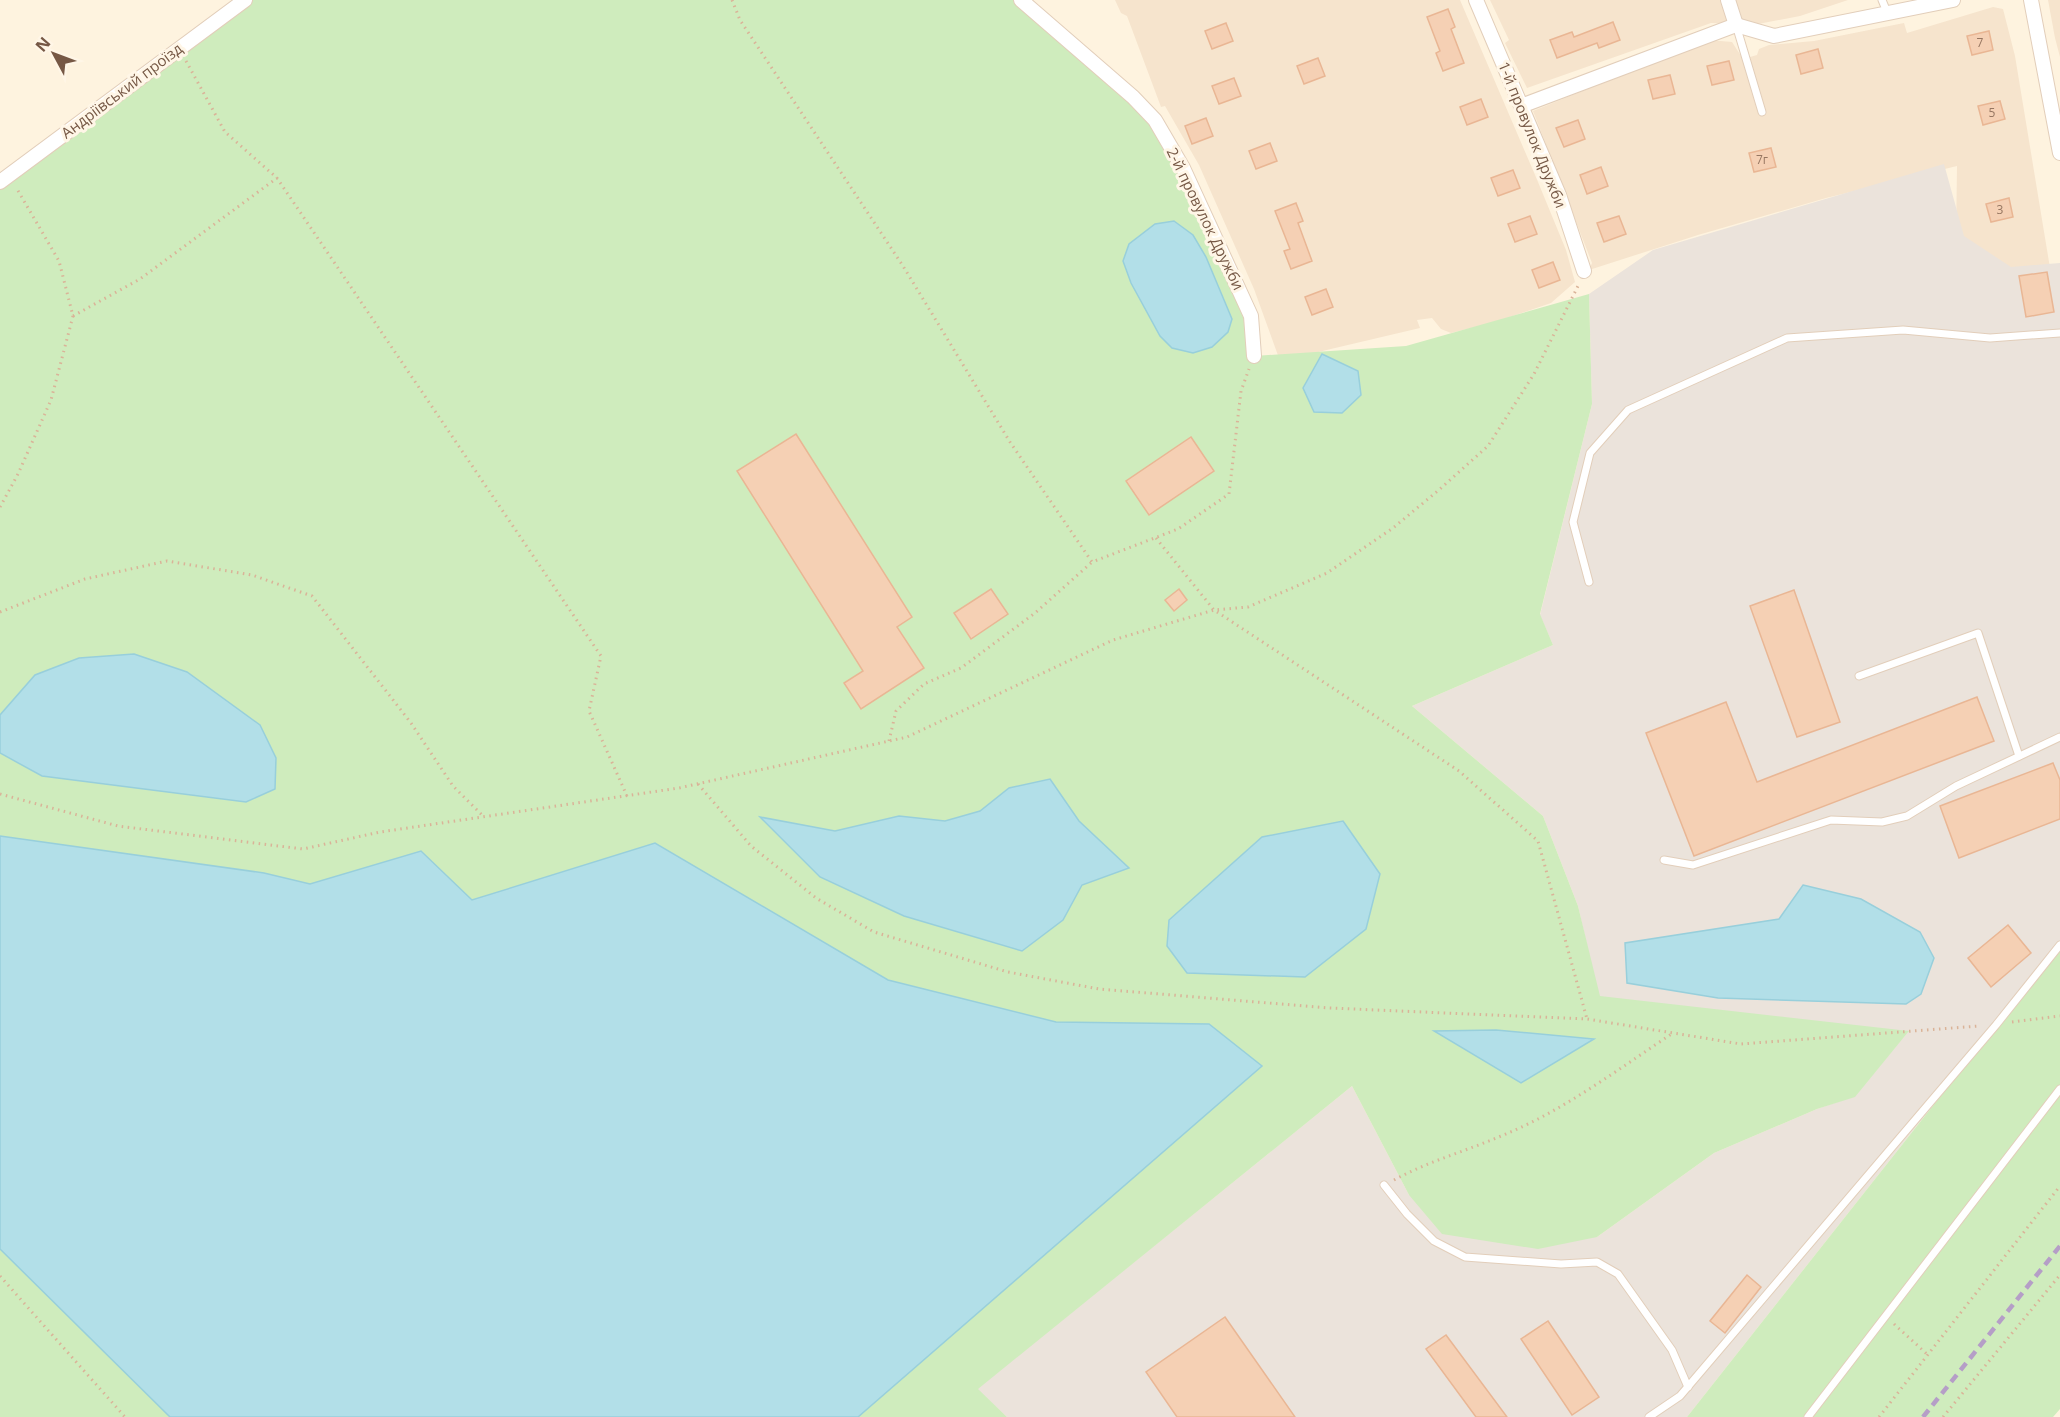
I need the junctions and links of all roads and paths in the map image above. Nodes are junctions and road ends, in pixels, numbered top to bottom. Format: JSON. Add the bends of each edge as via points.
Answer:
{"nodes":[{"id":1,"x":245,"y":0,"type":"edge"},
{"id":2,"x":732,"y":0,"type":"edge"},
{"id":3,"x":1021,"y":0,"type":"edge"},
{"id":4,"x":1476,"y":0,"type":"edge"},
{"id":5,"x":1728,"y":0,"type":"edge"},
{"id":6,"x":1953,"y":0,"type":"edge"},
{"id":7,"x":2031,"y":0,"type":"edge"},
{"id":8,"x":1885,"y":6,"type":"edge"},
{"id":9,"x":1736,"y":25,"type":"junction"},
{"id":10,"x":179,"y":49,"type":"junction"},
{"id":11,"x":1521,"y":106,"type":"junction"},
{"id":12,"x":1762,"y":112,"type":"dead end"},
{"id":13,"x":2060,"y":153,"type":"edge"},
{"id":14,"x":277,"y":178,"type":"junction"},
{"id":15,"x":5,"y":179,"type":"edge"},
{"id":16,"x":1584,"y":271,"type":"joint"},
{"id":17,"x":73,"y":316,"type":"junction"},
{"id":18,"x":2060,"y":333,"type":"edge"},
{"id":19,"x":1254,"y":356,"type":"joint"},
{"id":20,"x":0,"y":507,"type":"edge"},
{"id":21,"x":1156,"y":538,"type":"junction"},
{"id":22,"x":1092,"y":562,"type":"junction"},
{"id":23,"x":1589,"y":582,"type":"dead end"},
{"id":24,"x":1214,"y":610,"type":"junction"},
{"id":25,"x":0,"y":612,"type":"edge"},
{"id":26,"x":1859,"y":676,"type":"dead end"},
{"id":27,"x":2060,"y":737,"type":"edge"},
{"id":28,"x":889,"y":741,"type":"junction"},
{"id":29,"x":2019,"y":756,"type":"junction"},
{"id":30,"x":698,"y":784,"type":"junction"},
{"id":31,"x":0,"y":795,"type":"edge"},
{"id":32,"x":627,"y":796,"type":"junction"},
{"id":33,"x":484,"y":817,"type":"junction"},
{"id":34,"x":1664,"y":860,"type":"dead end"},
{"id":35,"x":2060,"y":945,"type":"edge"},
{"id":36,"x":2060,"y":1016,"type":"edge"},
{"id":37,"x":1587,"y":1019,"type":"junction"},
{"id":38,"x":1996,"y":1025,"type":"junction"},
{"id":39,"x":1673,"y":1033,"type":"junction"},
{"id":40,"x":2060,"y":1089,"type":"edge"},
{"id":41,"x":1384,"y":1185,"type":"joint"},
{"id":42,"x":2060,"y":1186,"type":"edge"},
{"id":43,"x":2060,"y":1275,"type":"edge"},
{"id":44,"x":0,"y":1276,"type":"edge"},
{"id":45,"x":1886,"y":1316,"type":"junction"},
{"id":46,"x":1928,"y":1355,"type":"junction"},
{"id":47,"x":1688,"y":1387,"type":"junction"},
{"id":48,"x":124,"y":1417,"type":"edge"},
{"id":49,"x":1649,"y":1417,"type":"edge"},
{"id":50,"x":1808,"y":1417,"type":"edge"},
{"id":51,"x":1880,"y":1417,"type":"edge"},
{"id":52,"x":1943,"y":1417,"type":"edge"}],
"edges":[{"from":1,"to":10,"type":"street","name":"Андріївський проїзд"},
{"from":2,"to":22,"type":"path","via":[[740,20],[903,266],[1010,442]]},
{"from":3,"to":19,"type":"street","name":"2-й провулок Дружби","via":[[1155,120],[1198,198],[1251,316]]},
{"from":4,"to":11,"type":"street","name":"1-й провулок Дружби"},
{"from":5,"to":9,"type":"street"},
{"from":6,"to":8,"type":"street"},
{"from":7,"to":13,"type":"street"},
{"from":8,"to":9,"type":"street","via":[[1774,36]]},
{"from":9,"to":11,"type":"street"},
{"from":9,"to":12,"type":"lane"},
{"from":10,"to":14,"type":"path","via":[[225,132]]},
{"from":10,"to":15,"type":"street","name":"Андріївський проїзд"},
{"from":11,"to":16,"type":"street","name":"1-й провулок Дружби"},
{"from":14,"to":17,"type":"path","via":[[140,279]]},
{"from":14,"to":32,"type":"path","via":[[601,656],[589,711]]},
{"from":15,"to":17,"type":"path","via":[[59,261]]},
{"from":16,"to":24,"type":"path","via":[[1534,374],[1488,446],[1394,528],[1327,573],[1248,607]]},
{"from":17,"to":20,"type":"path","via":[[51,400]]},
{"from":18,"to":23,"type":"lane","via":[[1989,338],[1903,330],[1787,338],[1628,410],[1590,453],[1573,522]]},
{"from":19,"to":21,"type":"path","via":[[1241,391],[1229,495],[1178,529]]},
{"from":21,"to":22,"type":"path"},
{"from":21,"to":24,"type":"path"},
{"from":22,"to":28,"type":"path","via":[[1035,613],[970,661],[924,684],[896,711]]},
{"from":24,"to":28,"type":"path","via":[[1113,640],[907,737]]},
{"from":24,"to":37,"type":"path","via":[[1459,771],[1538,841]]},
{"from":25,"to":33,"type":"path","via":[[85,579],[167,561],[252,575],[312,596],[411,723],[453,786]]},
{"from":26,"to":29,"type":"lane","via":[[1978,633]]},
{"from":27,"to":29,"type":"lane"},
{"from":28,"to":30,"type":"path"},
{"from":29,"to":34,"type":"lane","via":[[1956,786],[1908,816],[1882,822],[1831,820],[1693,865]]},
{"from":30,"to":32,"type":"path"},
{"from":30,"to":37,"type":"path","via":[[751,846],[816,898],[874,932],[1008,972],[1099,989],[1329,1008]]},
{"from":31,"to":33,"type":"path","via":[[118,826],[303,849],[380,832]]},
{"from":32,"to":33,"type":"path"},
{"from":35,"to":38,"type":"lane"},
{"from":36,"to":38,"type":"path"},
{"from":37,"to":39,"type":"path"},
{"from":38,"to":39,"type":"path","via":[[1742,1044]]},
{"from":38,"to":47,"type":"lane"},
{"from":39,"to":41,"type":"path","via":[[1596,1085],[1510,1133],[1425,1163]]},
{"from":40,"to":45,"type":"lane"},
{"from":41,"to":47,"type":"lane","via":[[1434,1241],[1465,1257],[1561,1264],[1597,1262],[1618,1274],[1672,1350]]},
{"from":42,"to":46,"type":"path"},
{"from":43,"to":52,"type":"path"},
{"from":44,"to":48,"type":"path"},
{"from":45,"to":46,"type":"path"},
{"from":45,"to":50,"type":"lane"},
{"from":46,"to":51,"type":"path"},
{"from":47,"to":49,"type":"lane"}]}
